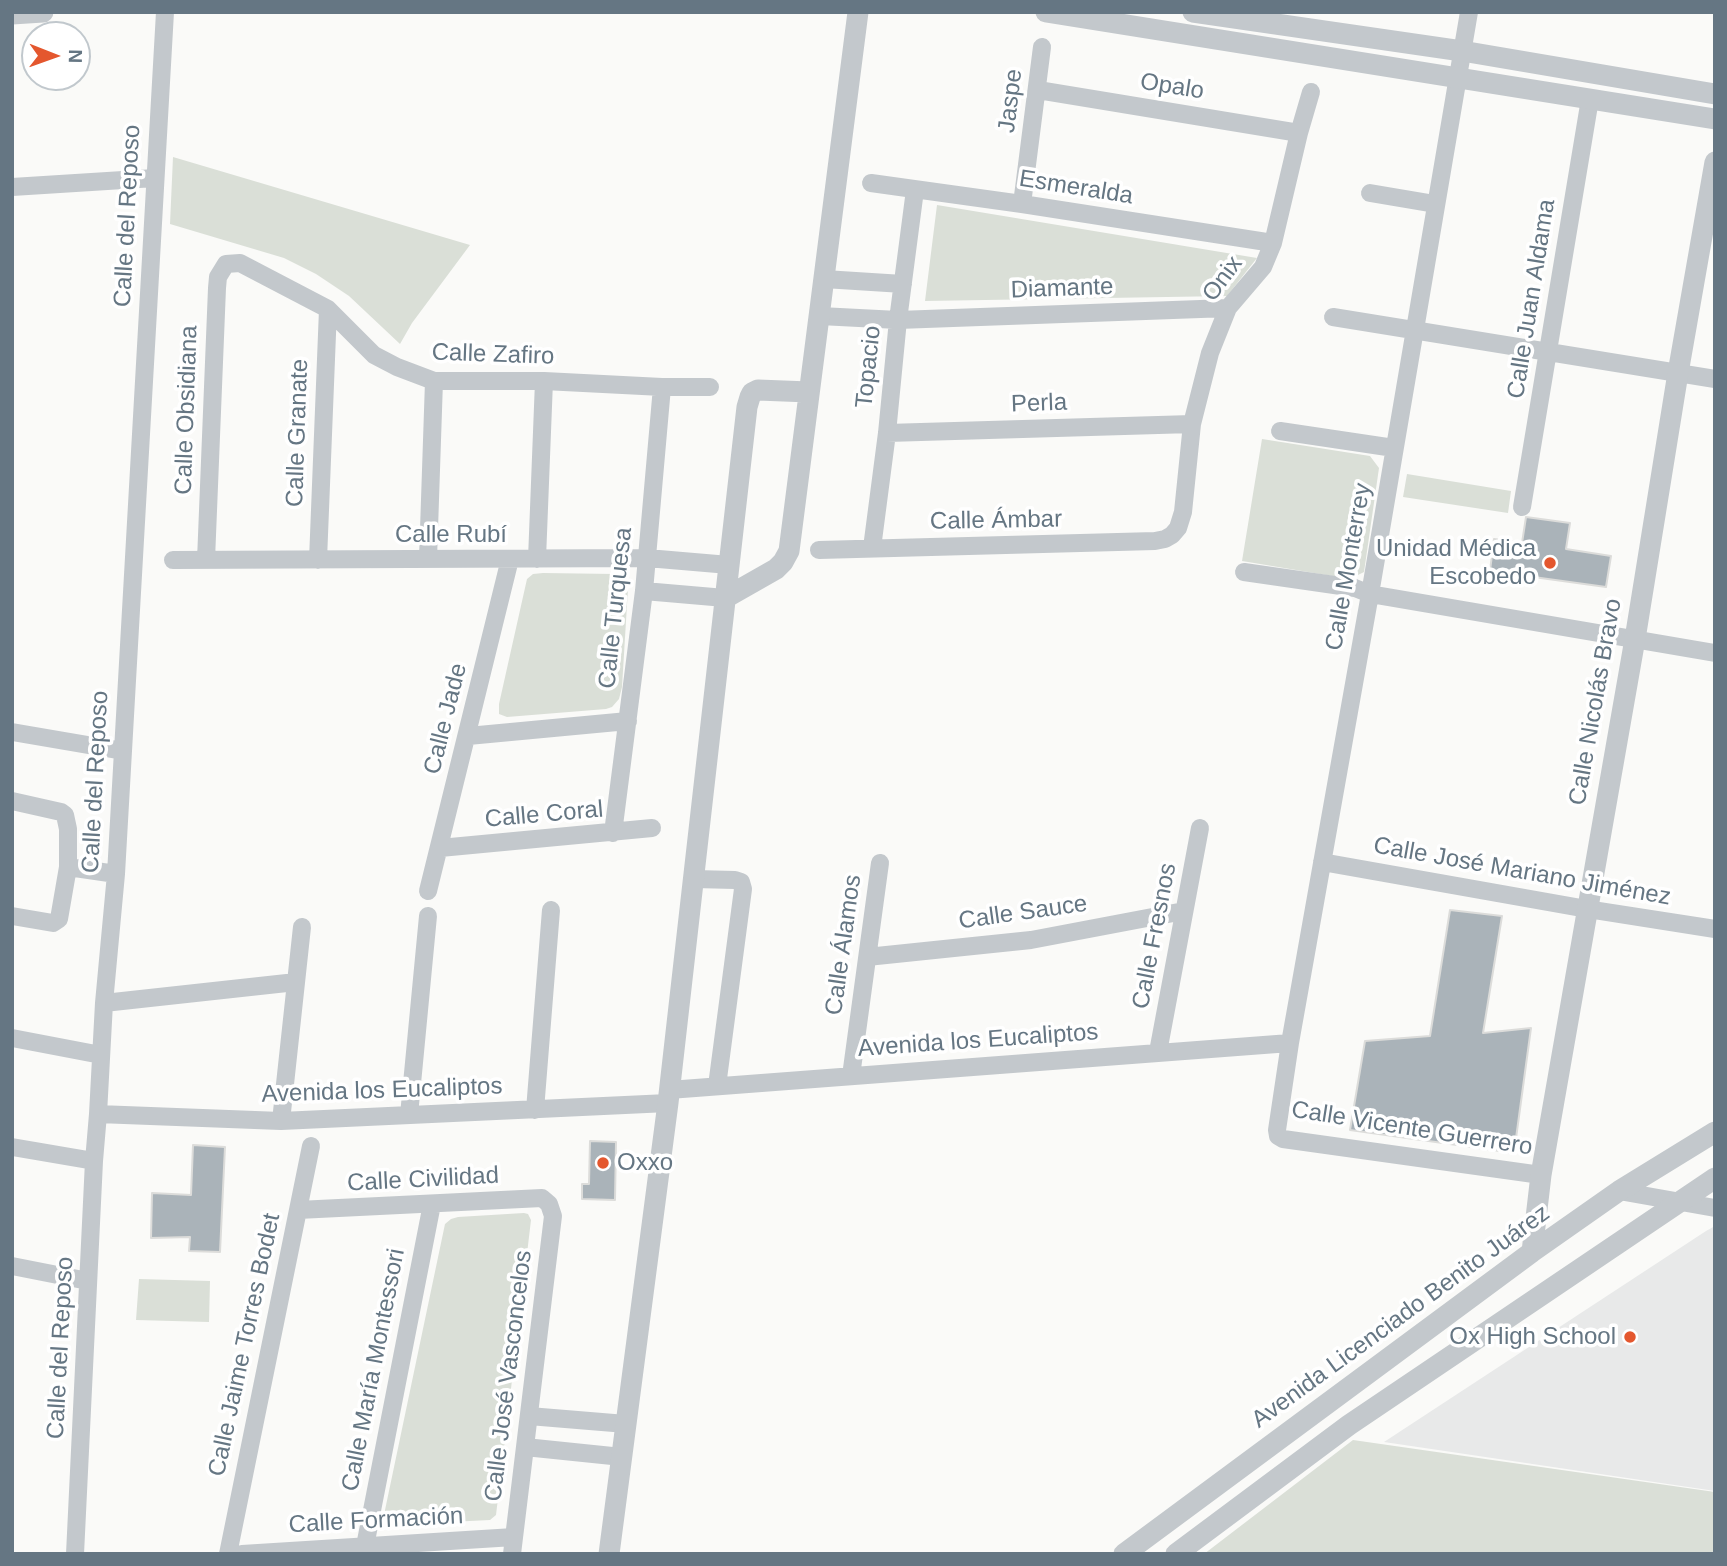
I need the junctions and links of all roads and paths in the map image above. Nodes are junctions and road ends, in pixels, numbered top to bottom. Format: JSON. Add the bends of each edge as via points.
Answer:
{"nodes":[{"id":1,"x":43,"y":12,"type":"edge"},
{"id":2,"x":165,"y":12,"type":"edge"},
{"id":3,"x":858,"y":12,"type":"edge"},
{"id":4,"x":1046,"y":12,"type":"edge"},
{"id":5,"x":1193,"y":12,"type":"edge"},
{"id":6,"x":1469,"y":12,"type":"edge"},
{"id":7,"x":12,"y":14,"type":"edge"},
{"id":8,"x":1042,"y":47,"type":"dead end"},
{"id":9,"x":1462,"y":51,"type":"junction"},
{"id":10,"x":1456,"y":78,"type":"junction"},
{"id":11,"x":1038,"y":90,"type":"junction"},
{"id":12,"x":1311,"y":92,"type":"dead end"},
{"id":13,"x":1715,"y":94,"type":"edge"},
{"id":14,"x":1590,"y":99,"type":"junction"},
{"id":15,"x":1715,"y":119,"type":"edge"},
{"id":16,"x":1299,"y":133,"type":"junction"},
{"id":17,"x":1715,"y":162,"type":"edge"},
{"id":18,"x":155,"y":178,"type":"junction"},
{"id":19,"x":871,"y":183,"type":"dead end"},
{"id":20,"x":12,"y":187,"type":"edge"},
{"id":21,"x":915,"y":190,"type":"junction"},
{"id":22,"x":1370,"y":193,"type":"dead end"},
{"id":23,"x":1022,"y":204,"type":"junction"},
{"id":24,"x":1435,"y":204,"type":"junction"},
{"id":25,"x":1273,"y":243,"type":"junction"},
{"id":26,"x":226,"y":264,"type":"joint"},
{"id":27,"x":824,"y":279,"type":"junction"},
{"id":28,"x":903,"y":284,"type":"junction"},
{"id":29,"x":1228,"y":308,"type":"junction"},
{"id":30,"x":328,"y":309,"type":"junction"},
{"id":31,"x":820,"y":316,"type":"junction"},
{"id":32,"x":1333,"y":317,"type":"dead end"},
{"id":33,"x":898,"y":320,"type":"junction"},
{"id":34,"x":1414,"y":330,"type":"junction"},
{"id":35,"x":1548,"y":352,"type":"junction"},
{"id":36,"x":1678,"y":373,"type":"junction"},
{"id":37,"x":1715,"y":379,"type":"edge"},
{"id":38,"x":434,"y":381,"type":"junction"},
{"id":39,"x":544,"y":381,"type":"junction"},
{"id":40,"x":662,"y":387,"type":"junction"},
{"id":41,"x":710,"y":387,"type":"dead end"},
{"id":42,"x":809,"y":392,"type":"junction"},
{"id":43,"x":1192,"y":424,"type":"junction"},
{"id":44,"x":1280,"y":431,"type":"dead end"},
{"id":45,"x":887,"y":433,"type":"junction"},
{"id":46,"x":1394,"y":448,"type":"junction"},
{"id":47,"x":1522,"y":507,"type":"dead end"},
{"id":48,"x":1172,"y":535,"type":"joint"},
{"id":49,"x":872,"y":548,"type":"junction"},
{"id":50,"x":819,"y":550,"type":"dead end"},
{"id":51,"x":647,"y":558,"type":"junction"},
{"id":52,"x":318,"y":559,"type":"junction"},
{"id":53,"x":428,"y":559,"type":"junction"},
{"id":54,"x":510,"y":559,"type":"junction"},
{"id":55,"x":537,"y":559,"type":"junction"},
{"id":56,"x":173,"y":560,"type":"dead end"},
{"id":57,"x":206,"y":560,"type":"junction"},
{"id":58,"x":729,"y":565,"type":"junction"},
{"id":59,"x":1244,"y":572,"type":"dead end"},
{"id":60,"x":644,"y":591,"type":"junction"},
{"id":61,"x":1370,"y":594,"type":"junction"},
{"id":62,"x":725,"y":598,"type":"junction"},
{"id":63,"x":1635,"y":639,"type":"junction"},
{"id":64,"x":1715,"y":653,"type":"edge"},
{"id":65,"x":628,"y":721,"type":"junction"},
{"id":66,"x":12,"y":732,"type":"edge"},
{"id":67,"x":468,"y":736,"type":"junction"},
{"id":68,"x":123,"y":751,"type":"junction"},
{"id":69,"x":12,"y":802,"type":"edge"},
{"id":70,"x":652,"y":828,"type":"dead end"},
{"id":71,"x":1200,"y":828,"type":"dead end"},
{"id":72,"x":613,"y":833,"type":"junction"},
{"id":73,"x":440,"y":848,"type":"junction"},
{"id":74,"x":1322,"y":862,"type":"junction"},
{"id":75,"x":880,"y":863,"type":"dead end"},
{"id":76,"x":68,"y":867,"type":"junction"},
{"id":77,"x":116,"y":873,"type":"junction"},
{"id":78,"x":694,"y":879,"type":"junction"},
{"id":79,"x":428,"y":891,"type":"dead end"},
{"id":80,"x":1587,"y":909,"type":"junction"},
{"id":81,"x":551,"y":910,"type":"dead end"},
{"id":82,"x":1184,"y":911,"type":"junction"},
{"id":83,"x":12,"y":916,"type":"edge"},
{"id":84,"x":428,"y":916,"type":"dead end"},
{"id":85,"x":302,"y":927,"type":"dead end"},
{"id":86,"x":1715,"y":929,"type":"edge"},
{"id":87,"x":867,"y":957,"type":"junction"},
{"id":88,"x":296,"y":982,"type":"junction"},
{"id":89,"x":104,"y":1003,"type":"junction"},
{"id":90,"x":12,"y":1038,"type":"edge"},
{"id":91,"x":1290,"y":1043,"type":"junction"},
{"id":92,"x":1158,"y":1052,"type":"junction"},
{"id":93,"x":101,"y":1055,"type":"junction"},
{"id":94,"x":851,"y":1076,"type":"junction"},
{"id":95,"x":717,"y":1086,"type":"junction"},
{"id":96,"x":668,"y":1097,"type":"junction"},
{"id":97,"x":534,"y":1110,"type":"junction"},
{"id":98,"x":98,"y":1114,"type":"junction"},
{"id":99,"x":409,"y":1115,"type":"junction"},
{"id":100,"x":281,"y":1121,"type":"junction"},
{"id":101,"x":1277,"y":1130,"type":"joint"},
{"id":102,"x":1715,"y":1132,"type":"edge"},
{"id":103,"x":311,"y":1146,"type":"dead end"},
{"id":104,"x":12,"y":1147,"type":"edge"},
{"id":105,"x":94,"y":1161,"type":"junction"},
{"id":106,"x":1541,"y":1175,"type":"junction"},
{"id":107,"x":1715,"y":1178,"type":"edge"},
{"id":108,"x":1619,"y":1191,"type":"junction"},
{"id":109,"x":1679,"y":1202,"type":"junction"},
{"id":110,"x":432,"y":1204,"type":"junction"},
{"id":111,"x":550,"y":1204,"type":"joint"},
{"id":112,"x":1715,"y":1208,"type":"edge"},
{"id":113,"x":298,"y":1210,"type":"junction"},
{"id":114,"x":1532,"y":1252,"type":"junction"},
{"id":115,"x":12,"y":1266,"type":"edge"},
{"id":116,"x":88,"y":1281,"type":"junction"},
{"id":117,"x":528,"y":1416,"type":"junction"},
{"id":118,"x":626,"y":1424,"type":"junction"},
{"id":119,"x":525,"y":1447,"type":"junction"},
{"id":120,"x":622,"y":1457,"type":"junction"},
{"id":121,"x":365,"y":1546,"type":"junction"},
{"id":122,"x":513,"y":1546,"type":"edge"},
{"id":123,"x":75,"y":1554,"type":"edge"},
{"id":124,"x":228,"y":1554,"type":"edge"},
{"id":125,"x":242,"y":1554,"type":"edge"},
{"id":126,"x":609,"y":1554,"type":"edge"},
{"id":127,"x":1124,"y":1554,"type":"edge"},
{"id":128,"x":1176,"y":1554,"type":"edge"}],
"edges":[{"from":1,"to":7,"type":"street"},
{"from":2,"to":18,"type":"street","name":"Calle del Reposo"},
{"from":3,"to":27,"type":"street"},
{"from":4,"to":10,"type":"street"},
{"from":5,"to":9,"type":"street"},
{"from":6,"to":9,"type":"street","name":"Calle Monterrey"},
{"from":8,"to":11,"type":"street","name":"Jaspe"},
{"from":9,"to":10,"type":"street","name":"Calle Monterrey"},
{"from":9,"to":13,"type":"street"},
{"from":10,"to":14,"type":"street"},
{"from":10,"to":24,"type":"street","name":"Calle Monterrey"},
{"from":11,"to":16,"type":"street","name":"Opalo"},
{"from":11,"to":23,"type":"street","name":"Jaspe"},
{"from":12,"to":16,"type":"street","name":"Onix"},
{"from":14,"to":15,"type":"street"},
{"from":14,"to":35,"type":"street","name":"Calle Juan Aldama"},
{"from":16,"to":25,"type":"street","name":"Onix"},
{"from":17,"to":36,"type":"street","name":"Calle Nicolás Bravo"},
{"from":18,"to":20,"type":"street"},
{"from":18,"to":68,"type":"street","name":"Calle del Reposo"},
{"from":19,"to":21,"type":"street","name":"Esmeralda"},
{"from":21,"to":23,"type":"street","name":"Esmeralda"},
{"from":21,"to":28,"type":"street","name":"Topacio"},
{"from":22,"to":24,"type":"street"},
{"from":23,"to":25,"type":"street","name":"Esmeralda"},
{"from":24,"to":34,"type":"street","name":"Calle Monterrey"},
{"from":25,"to":29,"type":"street","name":"Onix","via":[[1263,267]]},
{"from":26,"to":30,"type":"street","name":"Calle Zafiro","via":[[240,263]]},
{"from":26,"to":57,"type":"street","name":"Calle Obsidiana","via":[[216,288]]},
{"from":27,"to":28,"type":"street"},
{"from":27,"to":31,"type":"street"},
{"from":28,"to":33,"type":"street","name":"Topacio"},
{"from":29,"to":33,"type":"street","name":"Diamante"},
{"from":29,"to":43,"type":"street","name":"Onix","via":[[1210,353]]},
{"from":30,"to":38,"type":"street","name":"Calle Zafiro","via":[[374,355]]},
{"from":30,"to":52,"type":"street","name":"Calle Granate"},
{"from":31,"to":33,"type":"street","name":"Diamante"},
{"from":31,"to":42,"type":"street"},
{"from":32,"to":34,"type":"street"},
{"from":33,"to":45,"type":"street","name":"Topacio"},
{"from":34,"to":35,"type":"street"},
{"from":34,"to":46,"type":"street","name":"Calle Monterrey"},
{"from":35,"to":36,"type":"street"},
{"from":35,"to":47,"type":"street","name":"Calle Juan Aldama"},
{"from":36,"to":37,"type":"street"},
{"from":36,"to":63,"type":"street","name":"Calle Nicolás Bravo"},
{"from":38,"to":39,"type":"street","name":"Calle Zafiro"},
{"from":38,"to":53,"type":"street"},
{"from":39,"to":40,"type":"street","name":"Calle Zafiro"},
{"from":39,"to":55,"type":"street"},
{"from":40,"to":41,"type":"street","name":"Calle Zafiro"},
{"from":40,"to":51,"type":"street","name":"Calle Turquesa"},
{"from":42,"to":58,"type":"street","via":[[758,390],[750,397]]},
{"from":42,"to":62,"type":"street","via":[[788,555],[776,569]]},
{"from":43,"to":45,"type":"street","name":"Perla"},
{"from":43,"to":48,"type":"street","name":"Onix","via":[[1183,512]]},
{"from":44,"to":46,"type":"street"},
{"from":45,"to":49,"type":"street","name":"Topacio"},
{"from":46,"to":61,"type":"street","name":"Calle Monterrey"},
{"from":48,"to":49,"type":"street","name":"Calle Ámbar","via":[[1155,541]]},
{"from":49,"to":50,"type":"street","name":"Calle Ámbar"},
{"from":51,"to":55,"type":"street","name":"Calle Rubí"},
{"from":51,"to":58,"type":"street","name":"Calle Rubí"},
{"from":51,"to":60,"type":"street","name":"Calle Turquesa"},
{"from":52,"to":53,"type":"street","name":"Calle Rubí"},
{"from":52,"to":57,"type":"street","name":"Calle Rubí"},
{"from":53,"to":54,"type":"street","name":"Calle Rubí"},
{"from":54,"to":55,"type":"street","name":"Calle Rubí"},
{"from":54,"to":67,"type":"street","name":"Calle Jade"},
{"from":56,"to":57,"type":"street","name":"Calle Rubí"},
{"from":58,"to":62,"type":"street"},
{"from":59,"to":61,"type":"street"},
{"from":60,"to":62,"type":"street"},
{"from":60,"to":65,"type":"street","name":"Calle Turquesa"},
{"from":61,"to":63,"type":"street"},
{"from":61,"to":74,"type":"street","name":"Calle Monterrey"},
{"from":62,"to":78,"type":"street"},
{"from":63,"to":64,"type":"street"},
{"from":63,"to":80,"type":"street","name":"Calle Nicolás Bravo"},
{"from":65,"to":67,"type":"street"},
{"from":65,"to":72,"type":"street","name":"Calle Turquesa"},
{"from":66,"to":68,"type":"street"},
{"from":67,"to":73,"type":"street","name":"Calle Jade"},
{"from":68,"to":77,"type":"street","name":"Calle del Reposo"},
{"from":69,"to":76,"type":"street","via":[[65,815]]},
{"from":70,"to":72,"type":"street","name":"Calle Coral"},
{"from":71,"to":82,"type":"street","name":"Calle Fresnos"},
{"from":72,"to":73,"type":"street","name":"Calle Coral"},
{"from":73,"to":79,"type":"street","name":"Calle Jade"},
{"from":74,"to":80,"type":"street","name":"Calle José Mariano Jiménez"},
{"from":74,"to":91,"type":"street","name":"Calle Monterrey"},
{"from":75,"to":87,"type":"street","name":"Calle Álamos"},
{"from":76,"to":77,"type":"street"},
{"from":76,"to":83,"type":"street","via":[[57,921]]},
{"from":77,"to":89,"type":"street","name":"Calle del Reposo"},
{"from":78,"to":95,"type":"street","via":[[735,880],[743,887]]},
{"from":78,"to":96,"type":"street"},
{"from":80,"to":86,"type":"street","name":"Calle José Mariano Jiménez"},
{"from":80,"to":106,"type":"street","name":"Calle Nicolás Bravo"},
{"from":81,"to":97,"type":"street"},
{"from":82,"to":87,"type":"street","name":"Calle Sauce","via":[[1031,940]]},
{"from":82,"to":92,"type":"street","name":"Calle Fresnos"},
{"from":84,"to":99,"type":"street"},
{"from":85,"to":88,"type":"street"},
{"from":87,"to":94,"type":"street","name":"Calle Álamos"},
{"from":88,"to":89,"type":"street"},
{"from":88,"to":100,"type":"street"},
{"from":89,"to":93,"type":"street","name":"Calle del Reposo"},
{"from":90,"to":93,"type":"street"},
{"from":91,"to":92,"type":"street","name":"Avenida los Eucaliptos"},
{"from":91,"to":101,"type":"street","name":"Calle Monterrey"},
{"from":92,"to":94,"type":"street","name":"Avenida los Eucaliptos"},
{"from":93,"to":98,"type":"street","name":"Calle del Reposo"},
{"from":94,"to":95,"type":"street","name":"Avenida los Eucaliptos"},
{"from":95,"to":96,"type":"street","name":"Avenida los Eucaliptos"},
{"from":96,"to":97,"type":"street","name":"Avenida los Eucaliptos"},
{"from":96,"to":118,"type":"street"},
{"from":97,"to":99,"type":"street","name":"Avenida los Eucaliptos"},
{"from":98,"to":100,"type":"street","name":"Avenida los Eucaliptos"},
{"from":98,"to":105,"type":"street","name":"Calle del Reposo"},
{"from":99,"to":100,"type":"street","name":"Avenida los Eucaliptos"},
{"from":101,"to":106,"type":"street","name":"Calle Vicente Guerrero","via":[[1283,1139]]},
{"from":102,"to":108,"type":"street","name":"Avenida Licenciado Benito Juárez"},
{"from":103,"to":113,"type":"street","name":"Calle Jaime Torres Bodet"},
{"from":104,"to":105,"type":"street"},
{"from":105,"to":116,"type":"street","name":"Calle del Reposo"},
{"from":106,"to":114,"type":"street","name":"Calle Nicolás Bravo"},
{"from":107,"to":109,"type":"street"},
{"from":108,"to":109,"type":"street"},
{"from":108,"to":114,"type":"street","name":"Avenida Licenciado Benito Juárez"},
{"from":109,"to":112,"type":"street"},
{"from":109,"to":128,"type":"street","via":[[1349,1425]]},
{"from":110,"to":111,"type":"street","name":"Calle Civilidad","via":[[542,1198]]},
{"from":110,"to":113,"type":"street","name":"Calle Civilidad"},
{"from":110,"to":121,"type":"street","name":"Calle María Montessori"},
{"from":111,"to":117,"type":"street","name":"Calle José Vasconcelos","via":[[553,1216]]},
{"from":113,"to":124,"type":"street","name":"Calle Jaime Torres Bodet"},
{"from":114,"to":127,"type":"street","name":"Avenida Licenciado Benito Juárez"},
{"from":115,"to":116,"type":"street"},
{"from":116,"to":123,"type":"street","name":"Calle del Reposo"},
{"from":117,"to":118,"type":"street"},
{"from":117,"to":119,"type":"street","name":"Calle José Vasconcelos"},
{"from":118,"to":120,"type":"street"},
{"from":119,"to":120,"type":"street"},
{"from":119,"to":122,"type":"street","name":"Calle José Vasconcelos"},
{"from":120,"to":126,"type":"street"},
{"from":121,"to":122,"type":"street","name":"Calle Formación"},
{"from":121,"to":125,"type":"street","name":"Calle Formación"}]}
